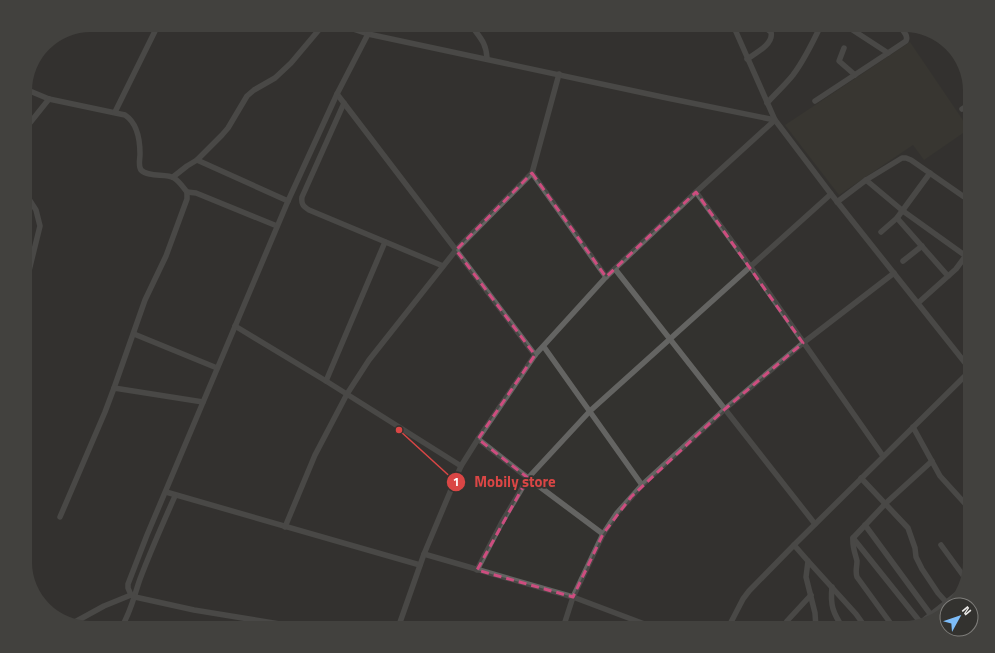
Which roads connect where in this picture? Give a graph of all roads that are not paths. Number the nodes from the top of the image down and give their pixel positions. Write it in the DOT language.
graph roads {
  1 [pos="155,32"];
  2 [pos="317,32"];
  3 [pos="362,32"];
  4 [pos="476,32"];
  5 [pos="736,32"];
  6 [pos="771,32"];
  7 [pos="818,32"];
  8 [pos="855,32"];
  9 [pos="904,32"];
  10 [pos="368,34"];
  11 [pos="844,48"];
  12 [pos="888,54"];
  13 [pos="487,58"];
  14 [pos="747,59"];
  15 [pos="559,74"];
  16 [pos="855,75"];
  17 [pos="32,92"];
  18 [pos="337,94"];
  19 [pos="49,99"];
  20 [pos="767,102"];
  21 [pos="815,102"];
  22 [pos="344,104"];
  23 [pos="115,112"];
  24 [pos="32,120"];
  25 [pos="775,120"];
  26 [pos="196,160"];
  27 [pos="532,173"];
  28 [pos="930,173"];
  29 [pos="173,177"];
  30 [pos="866,180"];
  31 [pos="187,192"];
  32 [pos="696,192"];
  33 [pos="831,194"];
  34 [pos="963,196"];
  35 [pos="288,201"];
  36 [pos="837,202"];
  37 [pos="32,204"];
  38 [pos="903,211"];
  39 [pos="897,218"];
  40 [pos="277,226"];
  41 [pos="881,232"];
  42 [pos="385,242"];
  43 [pos="922,246"];
  44 [pos="456,250"];
  45 [pos="963,254"];
  46 [pos="32,259"];
  47 [pos="903,261"];
  48 [pos="963,262"];
  49 [pos="443,266"];
  50 [pos="750,266"];
  51 [pos="615,269"];
  52 [pos="894,273"];
  53 [pos="948,276"];
  54 [pos="606,277"];
  55 [pos="918,303"];
  56 [pos="235,326"];
  57 [pos="134,334"];
  58 [pos="669,338"];
  59 [pos="803,343"];
  60 [pos="544,347"];
  61 [pos="535,355"];
  62 [pos="963,361"];
  63 [pos="217,368"];
  64 [pos="963,377"];
  65 [pos="326,381"];
  66 [pos="114,388"];
  67 [pos="347,394"];
  68 [pos="203,402"];
  69 [pos="725,409"];
  70 [pos="590,411"];
  71 [pos="913,427"];
  72 [pos="478,439"];
  73 [pos="883,456"];
  74 [pos="932,461"];
  75 [pos="462,466"];
  76 [pos="528,478"];
  77 [pos="861,478"];
  78 [pos="642,485"];
  79 [pos="166,492"];
  80 [pos="175,496"];
  81 [pos="963,501"];
  82 [pos="886,503"];
  83 [pos="60,517"];
  84 [pos="815,524"];
  85 [pos="865,524"];
  86 [pos="285,527"];
  87 [pos="603,534"];
  88 [pos="147,535"];
  89 [pos="853,538"];
  90 [pos="155,539"];
  91 [pos="794,545"];
  92 [pos="941,545"];
  93 [pos="424,554"];
  94 [pos="808,561"];
  95 [pos="420,565"];
  96 [pos="476,570"];
  97 [pos="961,573"];
  98 [pos="832,587"];
  99 [pos="811,595"];
  100 [pos="133,596"];
  101 [pos="573,597"];
  102 [pos="942,597"];
  103 [pos="931,615"];
  104 [pos="78,619"];
  105 [pos="917,619"];
  106 [pos="124,621"];
  107 [pos="261,621"];
  108 [pos="400,621"];
  109 [pos="565,621"];
  110 [pos="636,621"];
  111 [pos="732,621"];
  112 [pos="787,621"];
  113 [pos="815,621"];
  114 [pos="839,621"];
  115 [pos="861,621"];
  116 [pos="889,621"];
  1 -- 23 [label="street"];
  2 -- 26 [label="street"];
  3 -- 10 [label="street"];
  4 -- 13 [label="street"];
  5 -- 14 [label="street"];
  6 -- 14 [label="street"];
  7 -- 20 [label="street"];
  8 -- 12 [label="street"];
  9 -- 12 [label="street"];
  10 -- 13 [label="street"];
  10 -- 18 [label="street"];
  11 -- 16 [label="street"];
  12 -- 16 [label="street"];
  13 -- 15 [label="street"];
  14 -- 20 [label="street"];
  15 -- 25 [label="street"];
  15 -- 27 [label="street"];
  16 -- 21 [label="street"];
  17 -- 19 [label="street"];
  18 -- 22 [label="street"];
  18 -- 35 [label="street"];
  19 -- 23 [label="street"];
  19 -- 24 [label="street"];
  20 -- 25 [label="street"];
  22 -- 42 [label="street"];
  22 -- 44 [label="street"];
  23 -- 29 [label="street"];
  25 -- 32 [label="street"];
  25 -- 33 [label="street"];
  26 -- 29 [label="street"];
  26 -- 35 [label="street"];
  27 -- 44 [label="street"];
  27 -- 54 [label="street"];
  28 -- 30 [label="street"];
  28 -- 34 [label="street"];
  28 -- 38 [label="street"];
  29 -- 31 [label="street"];
  30 -- 36 [label="street"];
  30 -- 38 [label="street"];
  31 -- 40 [label="street"];
  31 -- 57 [label="street"];
  32 -- 50 [label="street"];
  32 -- 51 [label="street"];
  33 -- 36 [label="street"];
  33 -- 50 [label="street"];
  35 -- 40 [label="street"];
  36 -- 52 [label="street"];
  37 -- 46 [label="street"];
  38 -- 39 [label="street"];
  38 -- 45 [label="street"];
  39 -- 41 [label="street"];
  39 -- 43 [label="street"];
  40 -- 56 [label="street"];
  42 -- 49 [label="street"];
  42 -- 65 [label="street"];
  43 -- 47 [label="street"];
  43 -- 53 [label="street"];
  44 -- 49 [label="street"];
  44 -- 61 [label="street"];
  48 -- 53 [label="street"];
  49 -- 67 [label="street"];
  50 -- 58 [label="street"];
  50 -- 59 [label="street"];
  51 -- 54 [label="street"];
  51 -- 58 [label="street"];
  52 -- 55 [label="street"];
  52 -- 59 [label="street"];
  53 -- 55 [label="street"];
  54 -- 60 [label="street"];
  55 -- 62 [label="street"];
  56 -- 63 [label="street"];
  56 -- 65 [label="street"];
  57 -- 63 [label="street"];
  57 -- 66 [label="street"];
  58 -- 69 [label="street"];
  58 -- 70 [label="street"];
  59 -- 69 [label="street"];
  59 -- 73 [label="street"];
  60 -- 61 [label="street"];
  60 -- 70 [label="street"];
  61 -- 72 [label="street"];
  63 -- 68 [label="street"];
  64 -- 71 [label="street"];
  65 -- 67 [label="street"];
  66 -- 68 [label="street"];
  66 -- 83 [label="street"];
  67 -- 75 [label="street"];
  67 -- 86 [label="street"];
  68 -- 79 [label="street"];
  69 -- 78 [label="street"];
  69 -- 84 [label="street"];
  70 -- 76 [label="street"];
  70 -- 78 [label="street"];
  71 -- 73 [label="street"];
  71 -- 74 [label="street"];
  72 -- 75 [label="street"];
  72 -- 76 [label="street"];
  73 -- 77 [label="street"];
  74 -- 81 [label="street"];
  74 -- 82 [label="street"];
  75 -- 93 [label="street"];
  76 -- 87 [label="street"];
  76 -- 96 [label="street"];
  77 -- 82 [label="street"];
  77 -- 84 [label="street"];
  78 -- 87 [label="street"];
  79 -- 80 [label="street"];
  79 -- 88 [label="street"];
  80 -- 86 [label="street"];
  80 -- 90 [label="street"];
  82 -- 85 [label="street"];
  82 -- 102 [label="street"];
  84 -- 91 [label="street"];
  85 -- 89 [label="street"];
  85 -- 103 [label="street"];
  86 -- 95 [label="street"];
  87 -- 101 [label="street"];
  88 -- 90 [label="street"];
  88 -- 100 [label="street"];
  89 -- 105 [label="street"];
  89 -- 116 [label="street"];
  90 -- 100 [label="street"];
  91 -- 94 [label="street"];
  91 -- 111 [label="street"];
  92 -- 97 [label="street"];
  93 -- 95 [label="street"];
  93 -- 96 [label="street"];
  94 -- 98 [label="street"];
  94 -- 99 [label="street"];
  95 -- 108 [label="street"];
  96 -- 101 [label="street"];
  98 -- 114 [label="street"];
  98 -- 115 [label="street"];
  99 -- 112 [label="street"];
  99 -- 113 [label="street"];
  100 -- 104 [label="street"];
  100 -- 106 [label="street"];
  100 -- 107 [label="street"];
  101 -- 109 [label="street"];
  101 -- 110 [label="street"];
}
